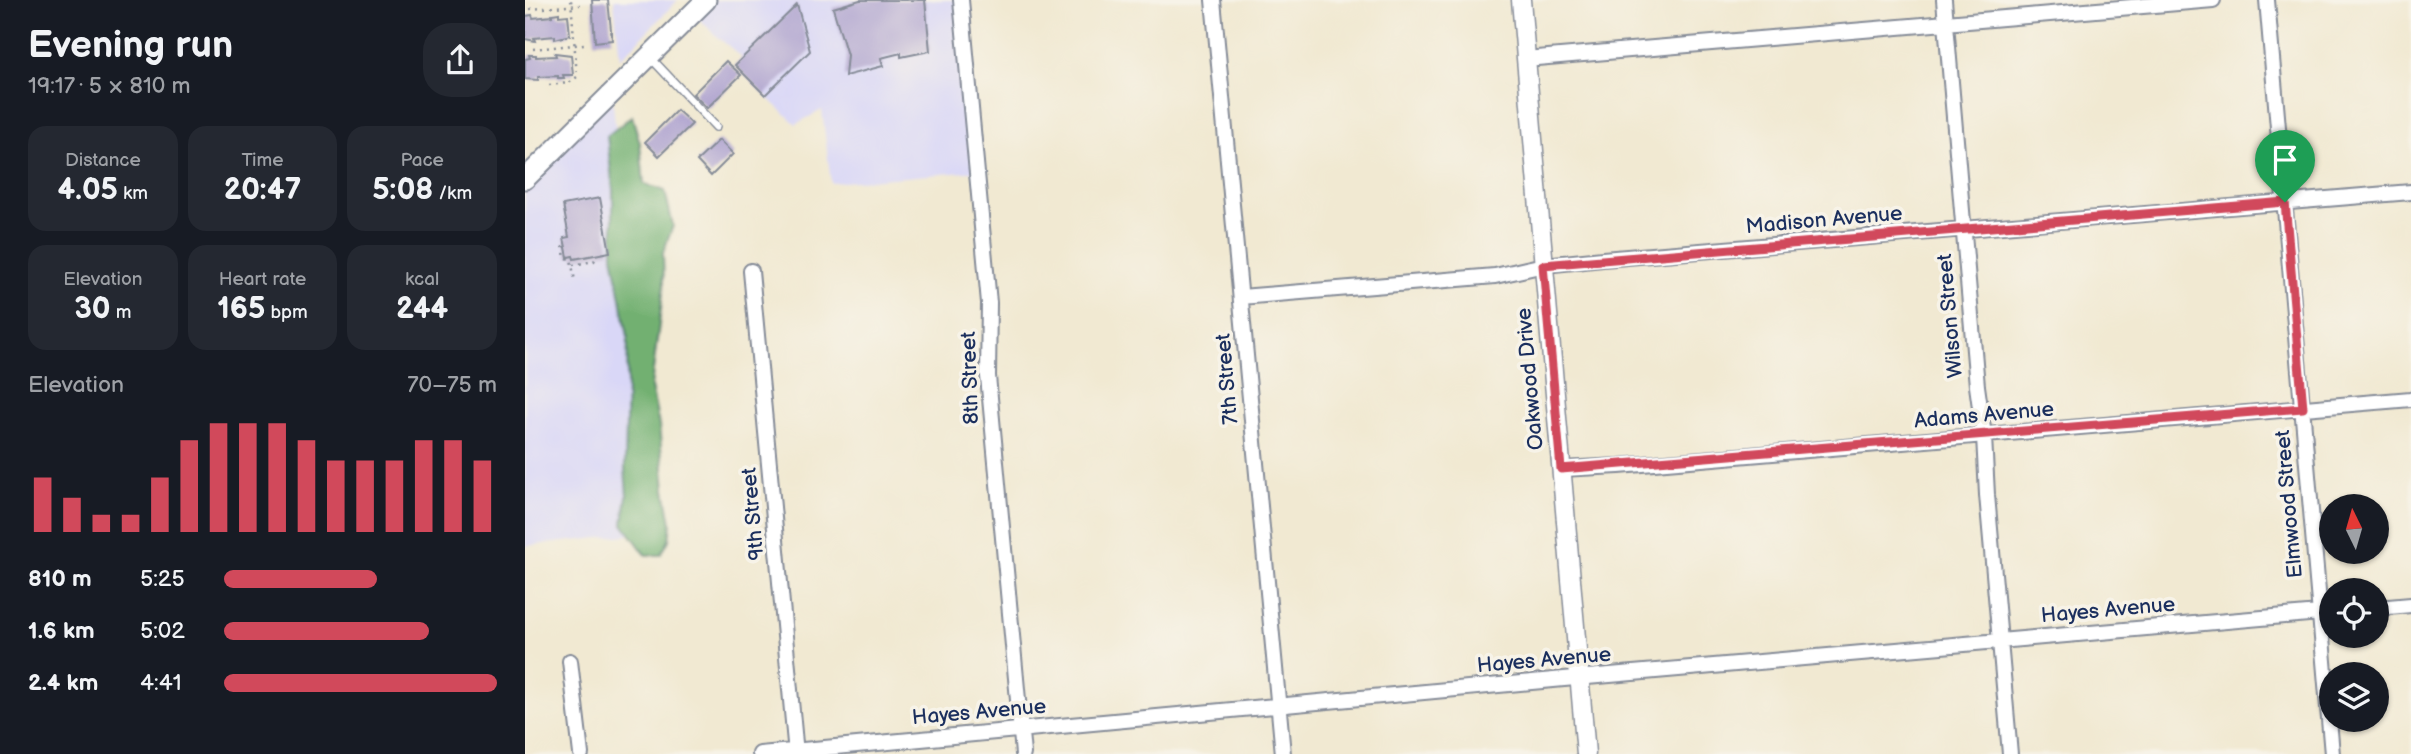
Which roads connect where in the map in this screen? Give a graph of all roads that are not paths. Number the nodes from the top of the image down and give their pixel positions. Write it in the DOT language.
graph roads {
  1 [pos="706,0"];
  2 [pos="961,0"];
  3 [pos="1213,0"];
  4 [pos="1521,0"];
  5 [pos="1944,0"];
  6 [pos="2213,0"];
  7 [pos="2267,0"];
  8 [pos="1947,22"];
  9 [pos="649,57"];
  10 [pos="1525,59"];
  11 [pos="716,127"];
  12 [pos="525,179"];
  13 [pos="2411,192"];
  14 [pos="2285,202"];
  15 [pos="1964,229"];
  16 [pos="1543,265"];
  17 [pos="751,271"];
  18 [pos="1241,297"];
  19 [pos="2411,399"];
  20 [pos="2303,408"];
  21 [pos="1984,436"];
  22 [pos="1561,469"];
  23 [pos="2321,578"];
  24 [pos="2411,605"];
  25 [pos="2389,607"];
  26 [pos="2319,613"];
  27 [pos="2000,640"];
  28 [pos="2327,648"];
  29 [pos="570,661"];
  30 [pos="1580,677"];
  31 [pos="1279,705"];
  32 [pos="1021,730"];
  33 [pos="796,752"];
  34 [pos="581,754"];
  35 [pos="760,754"];
  36 [pos="1023,754"];
  37 [pos="1283,754"];
  38 [pos="1586,754"];
  39 [pos="2010,754"];
  40 [pos="2332,754"];
  1 -- 9 [label="main road"];
  2 -- 32 [label="street, 8th Street"];
  3 -- 18 [label="street, 7th Street"];
  4 -- 10 [label="street, Oakwood Drive"];
  5 -- 8 [label="street, Wilson Street"];
  6 -- 8 [label="street"];
  7 -- 14 [label="street, Elmwood Street"];
  8 -- 10 [label="street"];
  8 -- 15 [label="street, Wilson Street"];
  9 -- 11 [label="lane"];
  9 -- 12 [label="main road"];
  10 -- 16 [label="street, Oakwood Drive"];
  13 -- 14 [label="street, Madison Avenue"];
  14 -- 15 [label="street, Madison Avenue"];
  14 -- 20 [label="street, Elmwood Street"];
  15 -- 16 [label="street, Madison Avenue"];
  15 -- 21 [label="street, Wilson Street"];
  16 -- 18 [label="street, Madison Avenue"];
  16 -- 22 [label="street, Oakwood Drive"];
  17 -- 33 [label="street, 9th Street"];
  18 -- 31 [label="street, 7th Street"];
  19 -- 20 [label="street, Adams Avenue"];
  20 -- 21 [label="street, Adams Avenue"];
  20 -- 23 [label="street, Elmwood Street"];
  21 -- 22 [label="street, Adams Avenue"];
  21 -- 27 [label="street, Wilson Street"];
  22 -- 30 [label="street, Oakwood Drive"];
  24 -- 25 [label="street"];
  26 -- 27 [label="street, Hayes Avenue"];
  27 -- 30 [label="street, Hayes Avenue"];
  27 -- 39 [label="street, Wilson Street"];
  28 -- 40 [label="street, Elmwood Street"];
  29 -- 34 [label="street"];
  30 -- 31 [label="street, Hayes Avenue"];
  30 -- 38 [label="street, Oakwood Drive"];
  31 -- 32 [label="street, Hayes Avenue"];
  31 -- 37 [label="street, 7th Street"];
  32 -- 33 [label="street, Hayes Avenue"];
  32 -- 36 [label="street, 8th Street"];
  33 -- 35 [label="street, Hayes Avenue"];
}
